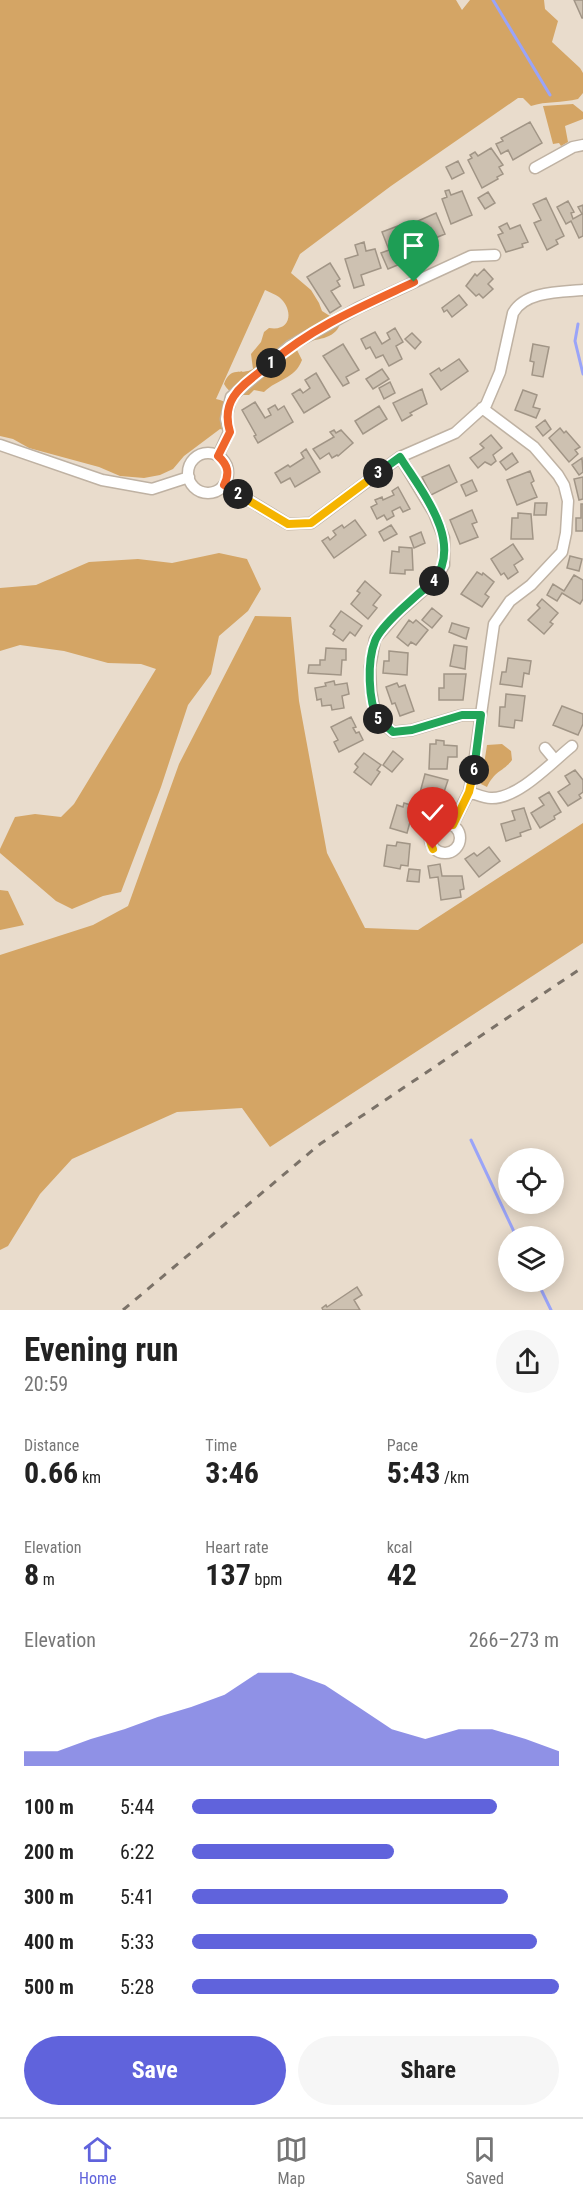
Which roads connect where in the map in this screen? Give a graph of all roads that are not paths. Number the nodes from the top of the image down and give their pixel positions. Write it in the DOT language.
graph roads {
  1 [pos="583,145"];
  2 [pos="535,168"];
  3 [pos="495,255"];
  4 [pos="583,290"];
  5 [pos="482,408"];
  6 [pos="0,445"];
  7 [pos="218,456"];
  8 [pos="400,457"];
  9 [pos="189,477"];
  10 [pos="224,485"];
  11 [pos="481,715"];
  12 [pos="573,746"];
  13 [pos="545,748"];
  14 [pos="555,760"];
  15 [pos="469,792"];
  16 [pos="453,825"];
  1 -- 2 [label="street"];
  3 -- 7 [label="street"];
  4 -- 5 [label="street"];
  5 -- 8 [label="street"];
  5 -- 11 [label="street"];
  6 -- 9 [label="street"];
  7 -- 9 [label="street"];
  7 -- 10 [label="street"];
  8 -- 10 [label="street"];
  8 -- 11 [label="street"];
  9 -- 10 [label="street"];
  11 -- 15 [label="street"];
  12 -- 14 [label="street"];
  13 -- 14 [label="street"];
  14 -- 15 [label="street"];
  15 -- 16 [label="street"];
}
